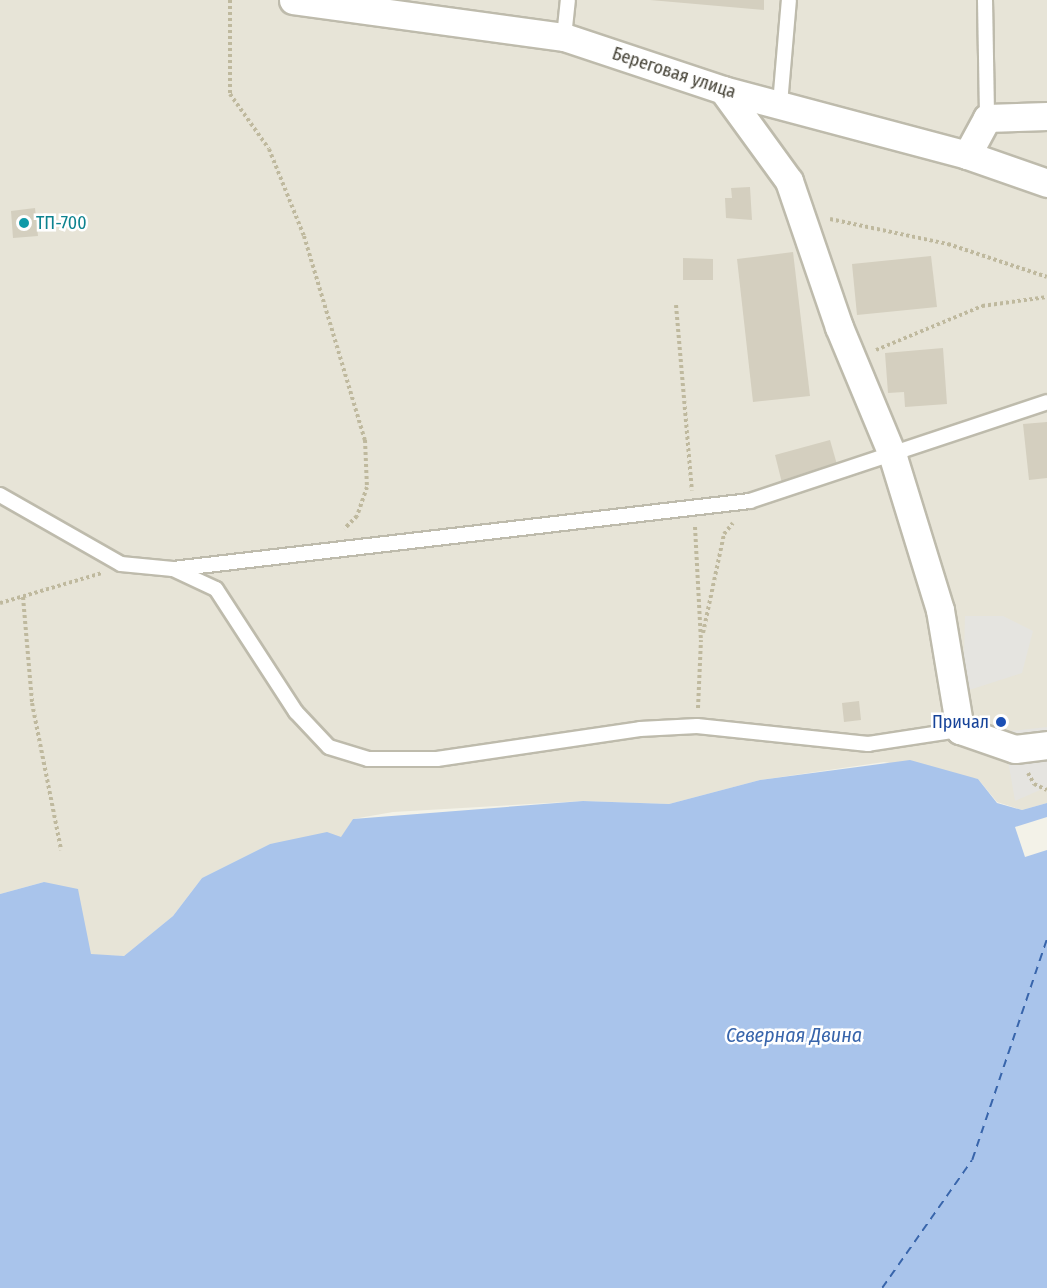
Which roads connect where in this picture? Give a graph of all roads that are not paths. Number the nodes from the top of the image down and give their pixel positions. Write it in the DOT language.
graph roads {
  1 [pos="293,0"];
  2 [pos="568,0"];
  3 [pos="789,0"];
  4 [pos="985,0"];
  5 [pos="564,37"];
  6 [pos="723,90"];
  7 [pos="780,104"];
  8 [pos="1047,116"];
  9 [pos="987,118"];
  10 [pos="967,155"];
  11 [pos="1047,183"];
  12 [pos="1047,402"];
  13 [pos="893,457"];
  14 [pos="0,495"];
  15 [pos="173,569"];
  16 [pos="960,730"];
  17 [pos="1047,745"];
  1 -- 5 [label="street, Береговая улица"];
  2 -- 5 [label="lane"];
  3 -- 7 [label="lane"];
  4 -- 9 [label="lane"];
  5 -- 6 [label="street, Береговая улица"];
  6 -- 7 [label="street, Береговая улица"];
  6 -- 13 [label="street"];
  7 -- 10 [label="street, Береговая улица"];
  8 -- 9 [label="street"];
  9 -- 10 [label="street"];
  10 -- 11 [label="street, Береговая улица"];
  12 -- 13 [label="lane"];
  13 -- 15 [label="lane"];
  13 -- 16 [label="street"];
  14 -- 15 [label="lane"];
  15 -- 16 [label="lane"];
  16 -- 17 [label="street"];
}
